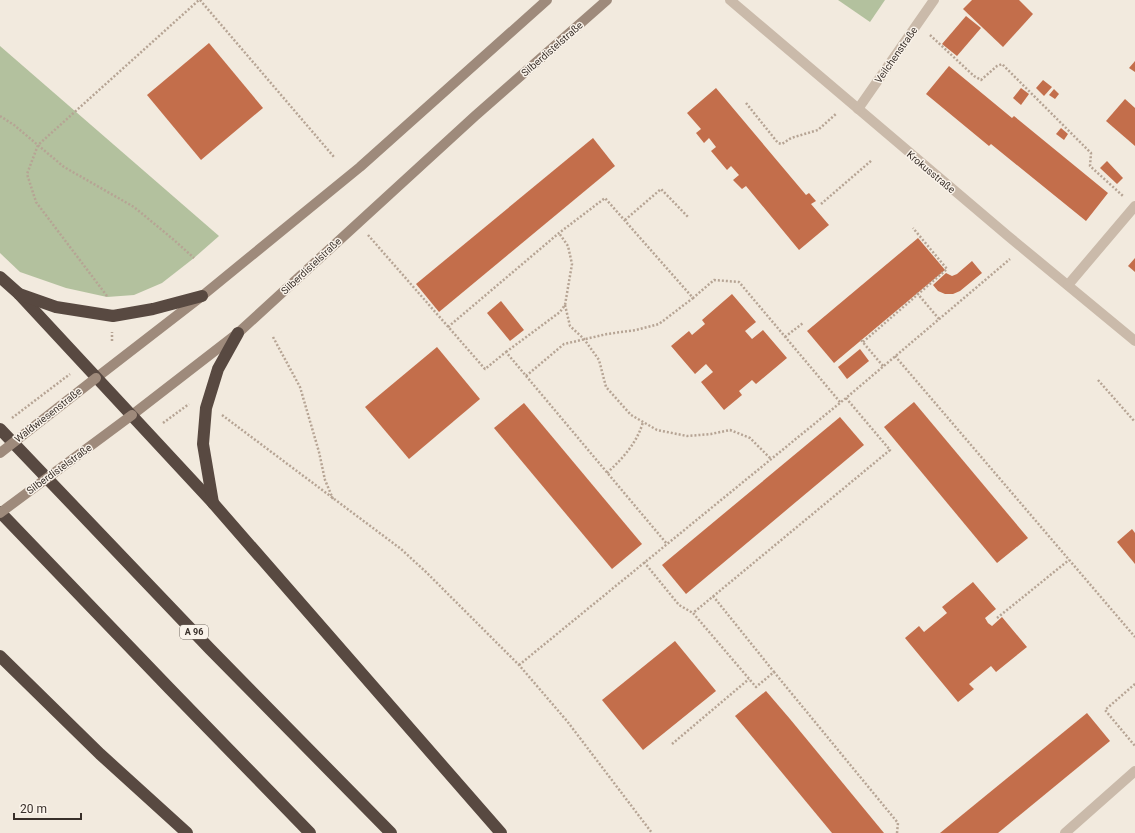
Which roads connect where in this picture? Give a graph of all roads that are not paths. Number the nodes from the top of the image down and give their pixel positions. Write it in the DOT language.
graph roads {
  1 [pos="547,0"];
  2 [pos="607,0"];
  3 [pos="730,0"];
  4 [pos="934,0"];
  5 [pos="858,109"];
  6 [pos="1135,206"];
  7 [pos="0,277"];
  8 [pos="1068,285"];
  9 [pos="18,293"];
  10 [pos="202,296"];
  11 [pos="238,333"];
  12 [pos="1135,340"];
  13 [pos="96,378"];
  14 [pos="132,415"];
  15 [pos="3,426"];
  16 [pos="0,453"];
  17 [pos="213,502"];
  18 [pos="0,513"];
  19 [pos="0,656"];
  20 [pos="6,666"];
  21 [pos="1135,770"];
  22 [pos="187,833"];
  23 [pos="310,833"];
  24 [pos="391,833"];
  25 [pos="501,833"];
  26 [pos="1065,833"];
  1 -- 10 [label="street"];
  2 -- 11 [label="street, Silberdistelstraße"];
  3 -- 5 [label="street, Krokusstraße"];
  4 -- 5 [label="street, Veilchenstraße"];
  5 -- 8 [label="street, Krokusstraße"];
  6 -- 8 [label="street"];
  7 -- 9 [label="highway"];
  8 -- 12 [label="street, Krokusstraße"];
  9 -- 10 [label="highway"];
  9 -- 13 [label="highway"];
  10 -- 13 [label="street"];
  11 -- 14 [label="street, Silberdistelstraße"];
  11 -- 17 [label="highway"];
  13 -- 14 [label="highway"];
  13 -- 16 [label="street, Waldwiesenstraße, bridge"];
  14 -- 17 [label="highway"];
  14 -- 18 [label="street, Silberdistelstraße, bridge"];
  15 -- 24 [label="highway, A 96"];
  17 -- 25 [label="highway"];
  18 -- 23 [label="highway"];
  19 -- 20 [label="highway"];
  20 -- 22 [label="highway"];
  21 -- 26 [label="street"];
}
